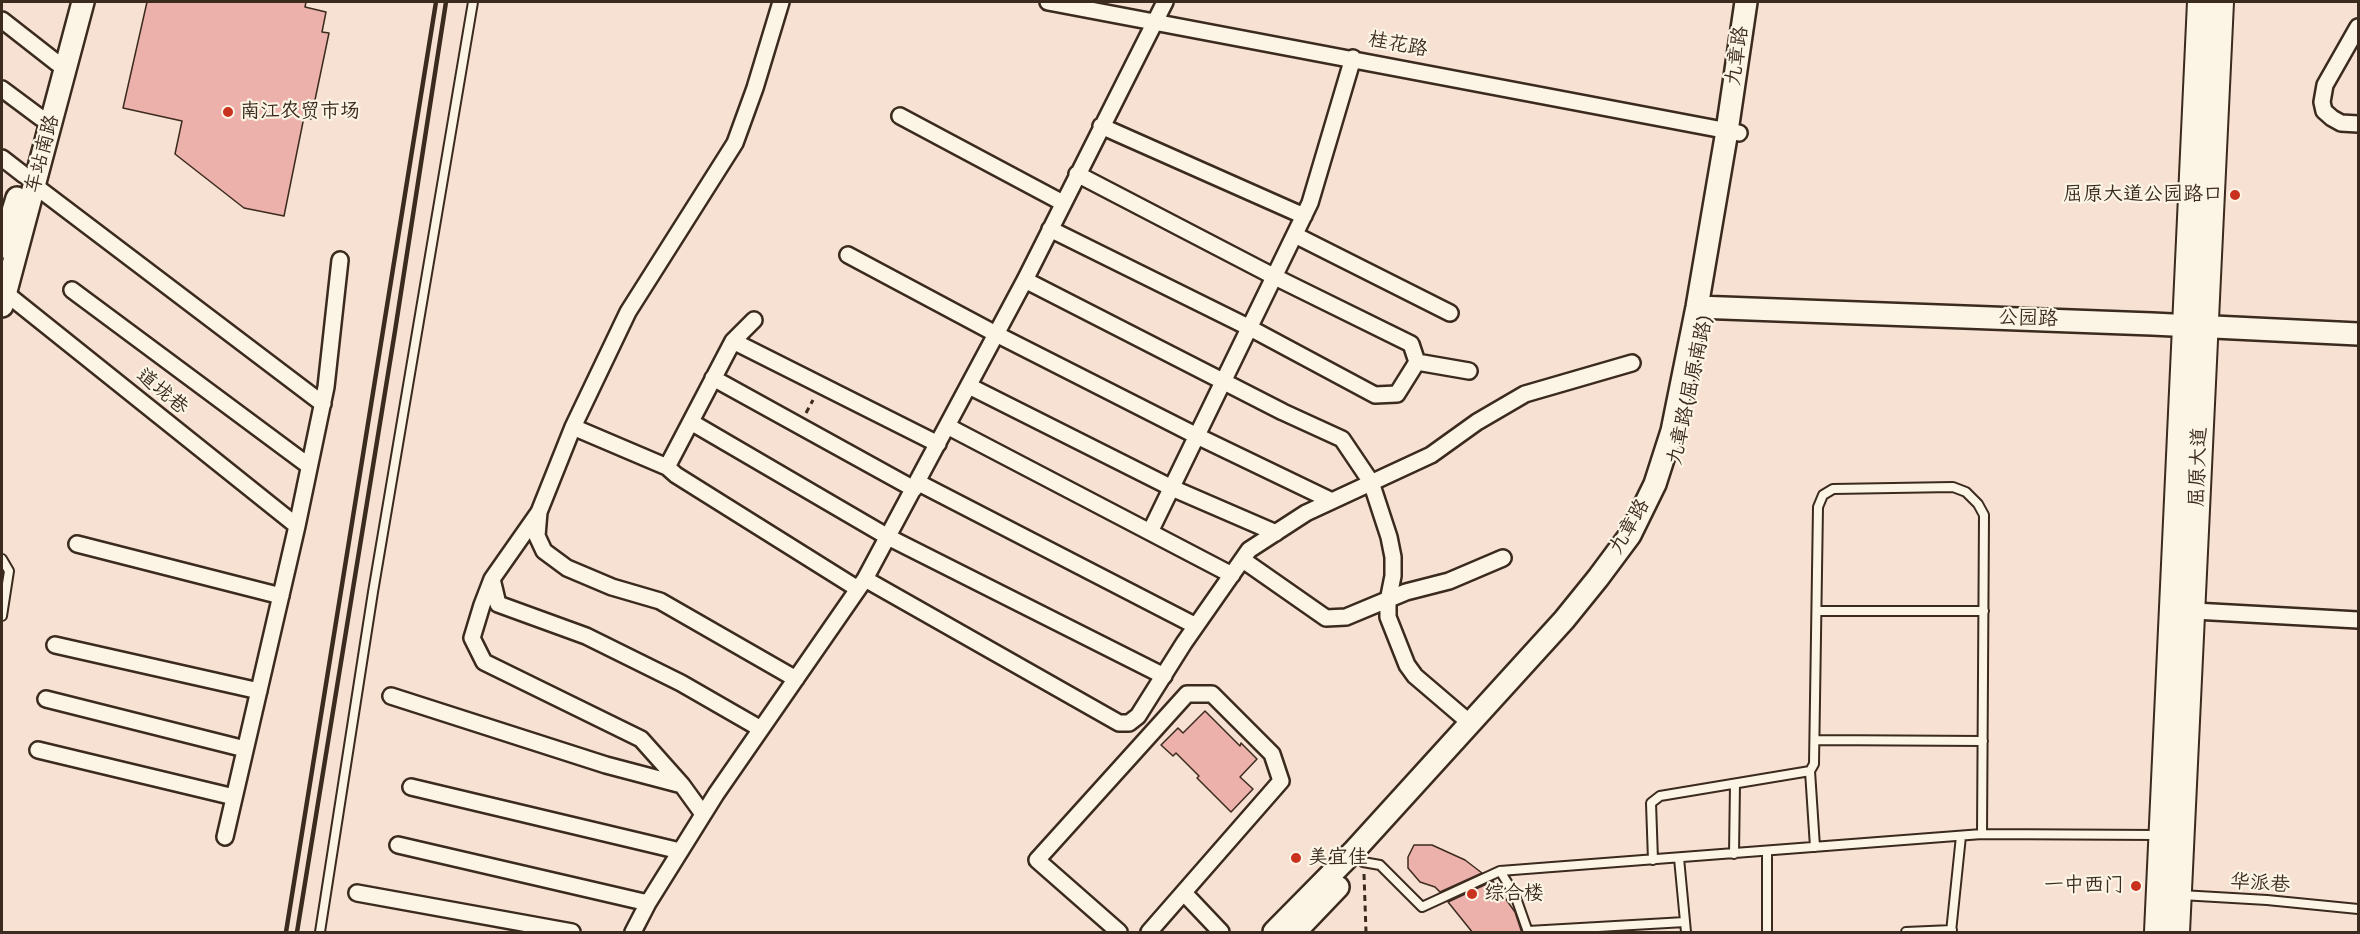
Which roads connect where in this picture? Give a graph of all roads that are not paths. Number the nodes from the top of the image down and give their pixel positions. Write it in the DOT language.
graph roads {
  1 [pos="75,2"];
  2 [pos="472,2"];
  3 [pos="781,2"];
  4 [pos="1048,2"];
  5 [pos="1164,2"];
  6 [pos="1746,2"];
  7 [pos="1760,2"];
  8 [pos="2200,2"];
  9 [pos="2221,2"];
  10 [pos="2,20"];
  11 [pos="1155,21"];
  12 [pos="2358,27"];
  13 [pos="1353,58"];
  14 [pos="57,63"];
  15 [pos="2,89"];
  16 [pos="900,116"];
  17 [pos="41,118"];
  18 [pos="2358,124"];
  19 [pos="1101,126"];
  20 [pos="1733,132"];
  21 [pos="2,158"];
  22 [pos="1077,174"];
  23 [pos="29,180"];
  24 [pos="1063,203"];
  25 [pos="1304,216"];
  26 [pos="1050,229"];
  27 [pos="1295,235"];
  28 [pos="3,236"];
  29 [pos="848,255"];
  30 [pos="340,260"];
  31 [pos="1275,277"];
  32 [pos="1025,280"];
  33 [pos="72,290"];
  34 [pos="3,297"];
  35 [pos="1703,308"];
  36 [pos="1450,313"];
  37 [pos="754,320"];
  38 [pos="2194,326"];
  39 [pos="1250,328"];
  40 [pos="996,334"];
  41 [pos="2358,334"];
  42 [pos="733,341"];
  43 [pos="1417,362"];
  44 [pos="1632,363"];
  45 [pos="1469,371"];
  46 [pos="713,378"];
  47 [pos="1224,382"];
  48 [pos="969,386"];
  49 [pos="322,404"];
  50 [pos="691,422"];
  51 [pos="947,426"];
  52 [pos="573,427"];
  53 [pos="1197,436"];
  54 [pos="938,444"];
  55 [pos="309,466"];
  56 [pos="667,467"];
  57 [pos="1371,482"];
  58 [pos="916,486"];
  59 [pos="1172,488"];
  60 [pos="1332,501"];
  61 [pos="539,512"];
  62 [pos="297,526"];
  63 [pos="1150,532"];
  64 [pos="1276,533"];
  65 [pos="888,537"];
  66 [pos="78,544"];
  67 [pos="1503,558"];
  68 [pos="2,559"];
  69 [pos="1243,560"];
  70 [pos="1232,575"];
  71 [pos="492,579"];
  72 [pos="861,584"];
  73 [pos="281,596"];
  74 [pos="1388,601"];
  75 [pos="1817,611"];
  76 [pos="1984,611"];
  77 [pos="2194,611"];
  78 [pos="2,616"];
  79 [pos="2358,620"];
  80 [pos="1196,626"];
  81 [pos="55,645"];
  82 [pos="1164,676"];
  83 [pos="796,679"];
  84 [pos="259,691"];
  85 [pos="391,696"];
  86 [pos="45,699"];
  87 [pos="1470,723"];
  88 [pos="761,729"];
  89 [pos="1816,740"];
  90 [pos="1983,741"];
  91 [pos="245,749"];
  92 [pos="38,750"];
  93 [pos="1810,771"];
  94 [pos="1734,784"];
  95 [pos="682,785"];
  96 [pos="411,787"];
  97 [pos="234,797"];
  98 [pos="703,814"];
  99 [pos="1982,834"];
  100 [pos="2162,835"];
  101 [pos="1961,836"];
  102 [pos="225,837"];
  103 [pos="398,844"];
  104 [pos="1815,847"];
  105 [pos="680,851"];
  106 [pos="1767,851"];
  107 [pos="1734,854"];
  108 [pos="1679,858"];
  109 [pos="1653,860"];
  110 [pos="1363,862"];
  111 [pos="1500,871"];
  112 [pos="357,893"];
  113 [pos="1185,894"];
  114 [pos="2169,894"];
  115 [pos="648,903"];
  116 [pos="2358,909"];
  117 [pos="1685,922"];
  118 [pos="1952,931"];
  119 [pos="1528,932"];
  120 [pos="320,933"];
  121 [pos="572,933"];
  122 [pos="633,933"];
  123 [pos="1119,933"];
  124 [pos="1149,933"];
  125 [pos="1221,933"];
  126 [pos="1274,933"];
  127 [pos="1295,933"];
  128 [pos="1686,933"];
  129 [pos="1767,933"];
  130 [pos="1906,933"];
  131 [pos="2157,933"];
  132 [pos="2177,933"];
  1 -- 14 [label="street, 车站南路"];
  1 -- 23 [label="street, 车站南路"];
  2 -- 120 [label="lane"];
  3 -- 52 [label="street"];
  4 -- 11 [label="street, 桂花路"];
  5 -- 11 [label="street"];
  6 -- 20 [label="street, 九章路"];
  7 -- 20 [label="street"];
  8 -- 38 [label="main road, 屈原大道"];
  9 -- 38 [label="main road, 屈原大道"];
  10 -- 14 [label="street"];
  11 -- 13 [label="street, 桂花路"];
  11 -- 19 [label="street"];
  12 -- 18 [label="street"];
  13 -- 20 [label="street, 桂花路"];
  13 -- 25 [label="street"];
  14 -- 17 [label="street, 车站南路"];
  15 -- 17 [label="street"];
  16 -- 24 [label="street"];
  17 -- 23 [label="street, 车站南路"];
  19 -- 22 [label="street"];
  19 -- 25 [label="street"];
  20 -- 35 [label="street, 九章路"];
  21 -- 23 [label="street"];
  22 -- 24 [label="street"];
  22 -- 31 [label="street"];
  23 -- 28 [label="street, 车站南路"];
  23 -- 34 [label="street, 车站南路"];
  23 -- 49 [label="street"];
  24 -- 26 [label="street"];
  25 -- 27 [label="street"];
  26 -- 32 [label="street"];
  26 -- 39 [label="street"];
  27 -- 31 [label="street"];
  27 -- 36 [label="street"];
  29 -- 40 [label="street"];
  30 -- 49 [label="street"];
  31 -- 39 [label="street"];
  31 -- 43 [label="street"];
  32 -- 40 [label="street"];
  32 -- 47 [label="street"];
  33 -- 55 [label="street"];
  34 -- 62 [label="street, 道垅巷"];
  35 -- 38 [label="street, 公园路"];
  35 -- 87 [label="street, 九章路"];
  35 -- 110 [label="street, 九章路(屈原南路)"];
  37 -- 42 [label="street"];
  38 -- 41 [label="street, 公园路"];
  38 -- 77 [label="main road, 屈原大道"];
  38 -- 100 [label="main road, 屈原大道"];
  39 -- 43 [label="street"];
  39 -- 47 [label="street"];
  40 -- 48 [label="street"];
  40 -- 53 [label="street"];
  42 -- 46 [label="street"];
  42 -- 54 [label="street"];
  43 -- 45 [label="street"];
  44 -- 57 [label="street"];
  46 -- 50 [label="street"];
  46 -- 58 [label="street"];
  47 -- 53 [label="street"];
  47 -- 57 [label="street"];
  48 -- 51 [label="street"];
  48 -- 59 [label="street"];
  49 -- 55 [label="street"];
  50 -- 56 [label="street"];
  50 -- 65 [label="street"];
  51 -- 54 [label="street"];
  51 -- 63 [label="street"];
  52 -- 56 [label="street"];
  52 -- 61 [label="street"];
  53 -- 59 [label="street"];
  53 -- 60 [label="street"];
  54 -- 58 [label="street"];
  55 -- 62 [label="street"];
  56 -- 72 [label="street"];
  57 -- 60 [label="street"];
  57 -- 74 [label="street"];
  58 -- 65 [label="street"];
  58 -- 80 [label="street"];
  59 -- 63 [label="street"];
  59 -- 64 [label="street"];
  60 -- 64 [label="street"];
  61 -- 71 [label="street"];
  61 -- 83 [label="street"];
  62 -- 73 [label="street"];
  63 -- 70 [label="street"];
  64 -- 69 [label="street"];
  65 -- 72 [label="street"];
  65 -- 82 [label="street"];
  66 -- 73 [label="street"];
  67 -- 74 [label="street"];
  68 -- 78 [label="lane"];
  69 -- 70 [label="street"];
  69 -- 74 [label="street"];
  70 -- 80 [label="street"];
  71 -- 88 [label="street"];
  71 -- 95 [label="street"];
  72 -- 82 [label="street"];
  72 -- 83 [label="street"];
  73 -- 84 [label="street"];
  74 -- 87 [label="street"];
  75 -- 76 [label="lane"];
  75 -- 76 [label="lane"];
  75 -- 89 [label="lane"];
  76 -- 90 [label="lane"];
  77 -- 79 [label="street"];
  77 -- 114 [label="main road, 屈原大道"];
  80 -- 82 [label="street"];
  81 -- 84 [label="street"];
  83 -- 88 [label="street"];
  84 -- 91 [label="street"];
  85 -- 95 [label="street"];
  86 -- 91 [label="street"];
  87 -- 126 [label="street, 九章路"];
  88 -- 98 [label="street"];
  89 -- 90 [label="lane"];
  89 -- 93 [label="lane"];
  90 -- 99 [label="lane"];
  91 -- 97 [label="street"];
  92 -- 97 [label="street"];
  93 -- 94 [label="lane"];
  93 -- 104 [label="lane"];
  94 -- 107 [label="lane"];
  94 -- 109 [label="lane"];
  95 -- 98 [label="street"];
  96 -- 105 [label="street"];
  97 -- 102 [label="street"];
  98 -- 105 [label="street"];
  99 -- 100 [label="lane"];
  99 -- 101 [label="lane"];
  100 -- 114 [label="main road, 屈原大道"];
  101 -- 104 [label="lane"];
  101 -- 118 [label="lane"];
  103 -- 115 [label="street"];
  104 -- 106 [label="lane"];
  105 -- 115 [label="street"];
  106 -- 107 [label="lane"];
  106 -- 129 [label="lane"];
  107 -- 108 [label="lane"];
  108 -- 109 [label="lane"];
  108 -- 117 [label="lane"];
  109 -- 111 [label="lane"];
  110 -- 111 [label="lane"];
  110 -- 127 [label="street, 九章路(屈原南路)"];
  111 -- 119 [label="lane"];
  112 -- 121 [label="street"];
  113 -- 123 [label="street"];
  113 -- 124 [label="street"];
  113 -- 125 [label="street"];
  114 -- 116 [label="lane, 华派巷"];
  114 -- 131 [label="main road, 屈原大道"];
  114 -- 132 [label="main road, 屈原大道"];
  115 -- 122 [label="street"];
  117 -- 119 [label="lane"];
  117 -- 128 [label="lane"];
  118 -- 130 [label="lane"];
}
